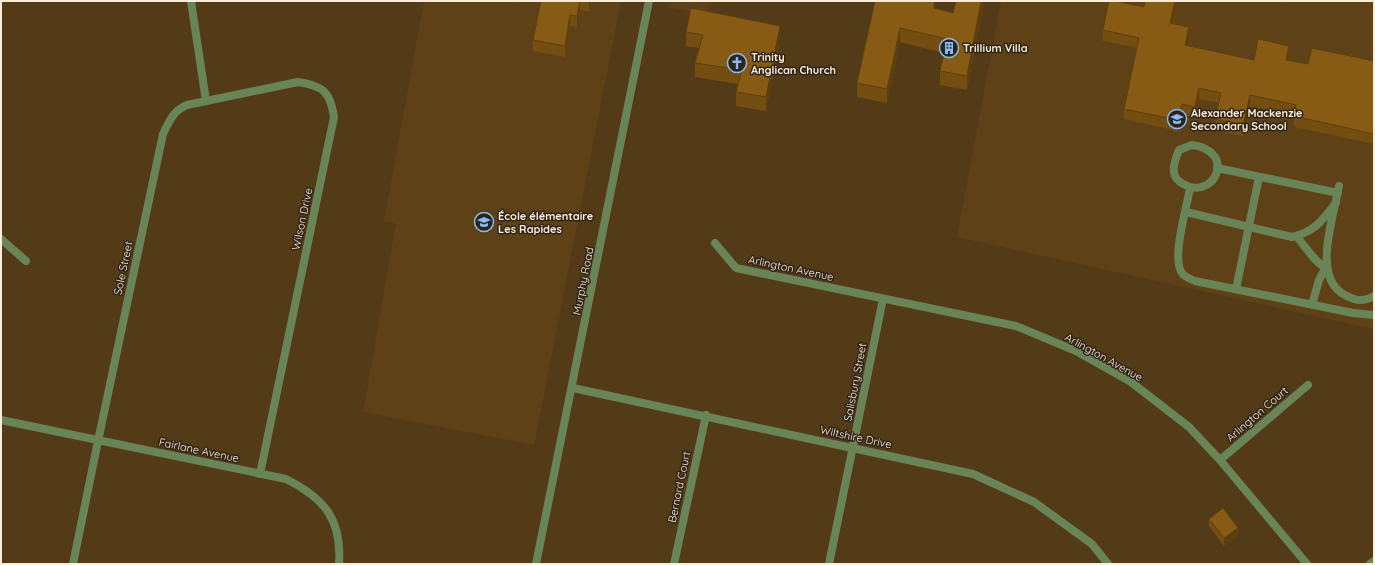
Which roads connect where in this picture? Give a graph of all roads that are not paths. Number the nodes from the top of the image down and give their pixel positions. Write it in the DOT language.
graph roads {
  1 [pos="191,1"];
  2 [pos="649,1"];
  3 [pos="206,101"];
  4 [pos="1217,168"];
  5 [pos="1259,177"];
  6 [pos="1190,188"];
  7 [pos="1336,203"];
  8 [pos="1186,212"];
  9 [pos="1249,227"];
  10 [pos="1296,236"];
  11 [pos="1,239"];
  12 [pos="715,243"];
  13 [pos="26,261"];
  14 [pos="1326,267"];
  15 [pos="1236,289"];
  16 [pos="1374,296"];
  17 [pos="883,299"];
  18 [pos="1312,304"];
  19 [pos="1374,315"];
  20 [pos="1308,385"];
  21 [pos="573,388"];
  22 [pos="706,415"];
  23 [pos="1,420"];
  24 [pos="98,441"];
  25 [pos="853,447"];
  26 [pos="1220,460"];
  27 [pos="260,474"];
  28 [pos="1374,561"];
  29 [pos="73,564"];
  30 [pos="339,564"];
  31 [pos="536,564"];
  32 [pos="674,564"];
  33 [pos="829,564"];
  34 [pos="1108,564"];
  35 [pos="1307,564"];
  36 [pos="1370,564"];
  1 -- 3 [label="street"];
  2 -- 21 [label="street, Murphy Road"];
  3 -- 24 [label="street, Sole Street"];
  3 -- 27 [label="street, Wilson Drive"];
  4 -- 5 [label="street"];
  4 -- 6 [label="street"];
  4 -- 6 [label="street"];
  5 -- 7 [label="street"];
  5 -- 9 [label="street"];
  6 -- 8 [label="street"];
  7 -- 10 [label="street"];
  7 -- 14 [label="street"];
  8 -- 9 [label="street"];
  8 -- 15 [label="street"];
  9 -- 10 [label="street"];
  9 -- 15 [label="street"];
  10 -- 14 [label="street"];
  11 -- 13 [label="street"];
  12 -- 17 [label="street, Arlington Avenue"];
  14 -- 16 [label="street"];
  14 -- 18 [label="street"];
  15 -- 18 [label="street"];
  17 -- 25 [label="street, Salisbury Street"];
  17 -- 26 [label="street, Arlington Avenue"];
  18 -- 19 [label="street"];
  20 -- 26 [label="street, Arlington Court"];
  21 -- 22 [label="street, Wiltshire Drive"];
  21 -- 31 [label="street, Murphy Road"];
  22 -- 25 [label="street, Wiltshire Drive"];
  22 -- 32 [label="street, Bernard Court"];
  23 -- 24 [label="street, Fairlane Avenue"];
  24 -- 27 [label="street, Fairlane Avenue"];
  24 -- 29 [label="street, Sole Street"];
  25 -- 33 [label="street, Salisbury Street"];
  25 -- 34 [label="street, Wiltshire Drive"];
  26 -- 35 [label="street, Arlington Avenue"];
  27 -- 30 [label="street, Fairlane Avenue"];
  28 -- 36 [label="street"];
}
